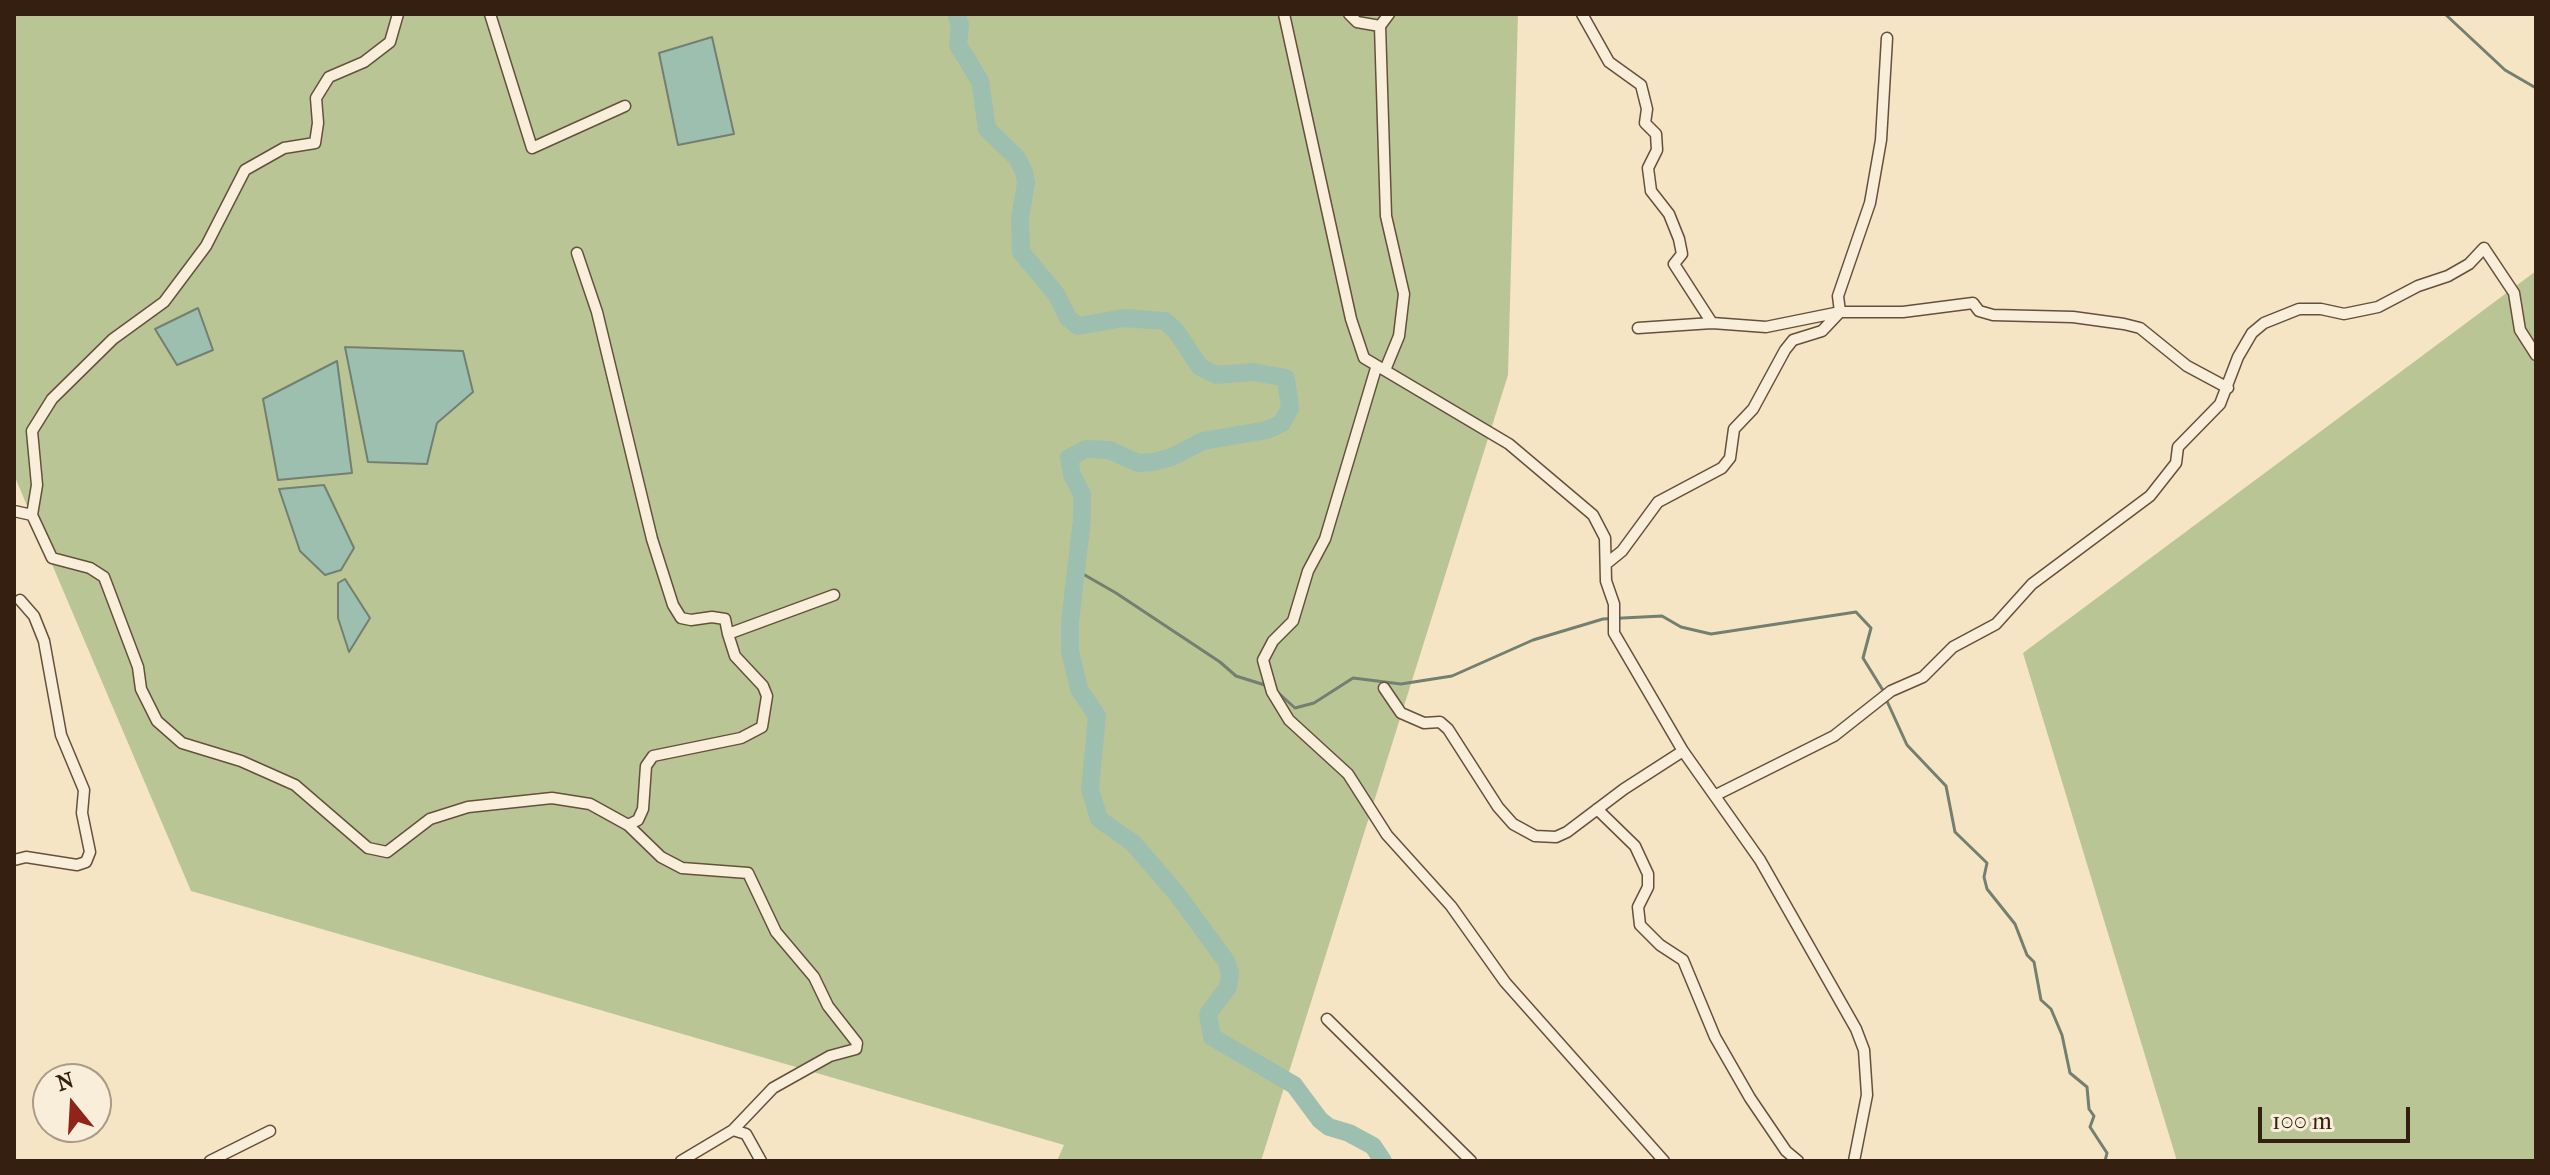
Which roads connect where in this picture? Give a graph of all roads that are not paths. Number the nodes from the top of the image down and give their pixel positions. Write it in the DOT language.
graph roads {
  1 [pos="398,14"];
  2 [pos="490,14"];
  3 [pos="1284,14"];
  4 [pos="1349,14"];
  5 [pos="1389,14"];
  6 [pos="1582,14"];
  7 [pos="1380,26"];
  8 [pos="1887,38"];
  9 [pos="625,106"];
  10 [pos="577,253"];
  11 [pos="1840,312"];
  12 [pos="1712,323"];
  13 [pos="1638,328"];
  14 [pos="2536,355"];
  15 [pos="1381,369"];
  16 [pos="2228,388"];
  17 [pos="14,511"];
  18 [pos="32,515"];
  19 [pos="1606,564"];
  20 [pos="834,595"];
  21 [pos="20,600"];
  22 [pos="728,634"];
  23 [pos="1384,688"];
  24 [pos="1683,751"];
  25 [pos="1716,795"];
  26 [pos="1597,809"];
  27 [pos="628,825"];
  28 [pos="14,860"];
  29 [pos="1327,1019"];
  30 [pos="733,1130"];
  31 [pos="270,1131"];
  32 [pos="210,1161"];
  33 [pos="681,1161"];
  34 [pos="761,1161"];
  35 [pos="1471,1161"];
  36 [pos="1664,1161"];
  37 [pos="1798,1161"];
  38 [pos="1854,1161"];
  1 -- 18 [label="street"];
  2 -- 9 [label="street"];
  3 -- 15 [label="street"];
  4 -- 7 [label="street"];
  5 -- 7 [label="street"];
  6 -- 12 [label="street"];
  7 -- 15 [label="street"];
  8 -- 11 [label="street"];
  10 -- 22 [label="street"];
  11 -- 12 [label="street"];
  11 -- 16 [label="street"];
  11 -- 19 [label="street"];
  12 -- 13 [label="street"];
  14 -- 16 [label="street"];
  15 -- 19 [label="street"];
  15 -- 36 [label="street"];
  16 -- 25 [label="street"];
  17 -- 18 [label="street"];
  18 -- 27 [label="street"];
  19 -- 24 [label="street"];
  20 -- 22 [label="street"];
  21 -- 28 [label="street"];
  22 -- 27 [label="street"];
  23 -- 26 [label="street"];
  24 -- 25 [label="street"];
  24 -- 26 [label="street"];
  25 -- 38 [label="street"];
  26 -- 37 [label="street"];
  27 -- 30 [label="street"];
  29 -- 35 [label="street"];
  30 -- 33 [label="street"];
  30 -- 34 [label="street"];
  31 -- 32 [label="street"];
}
